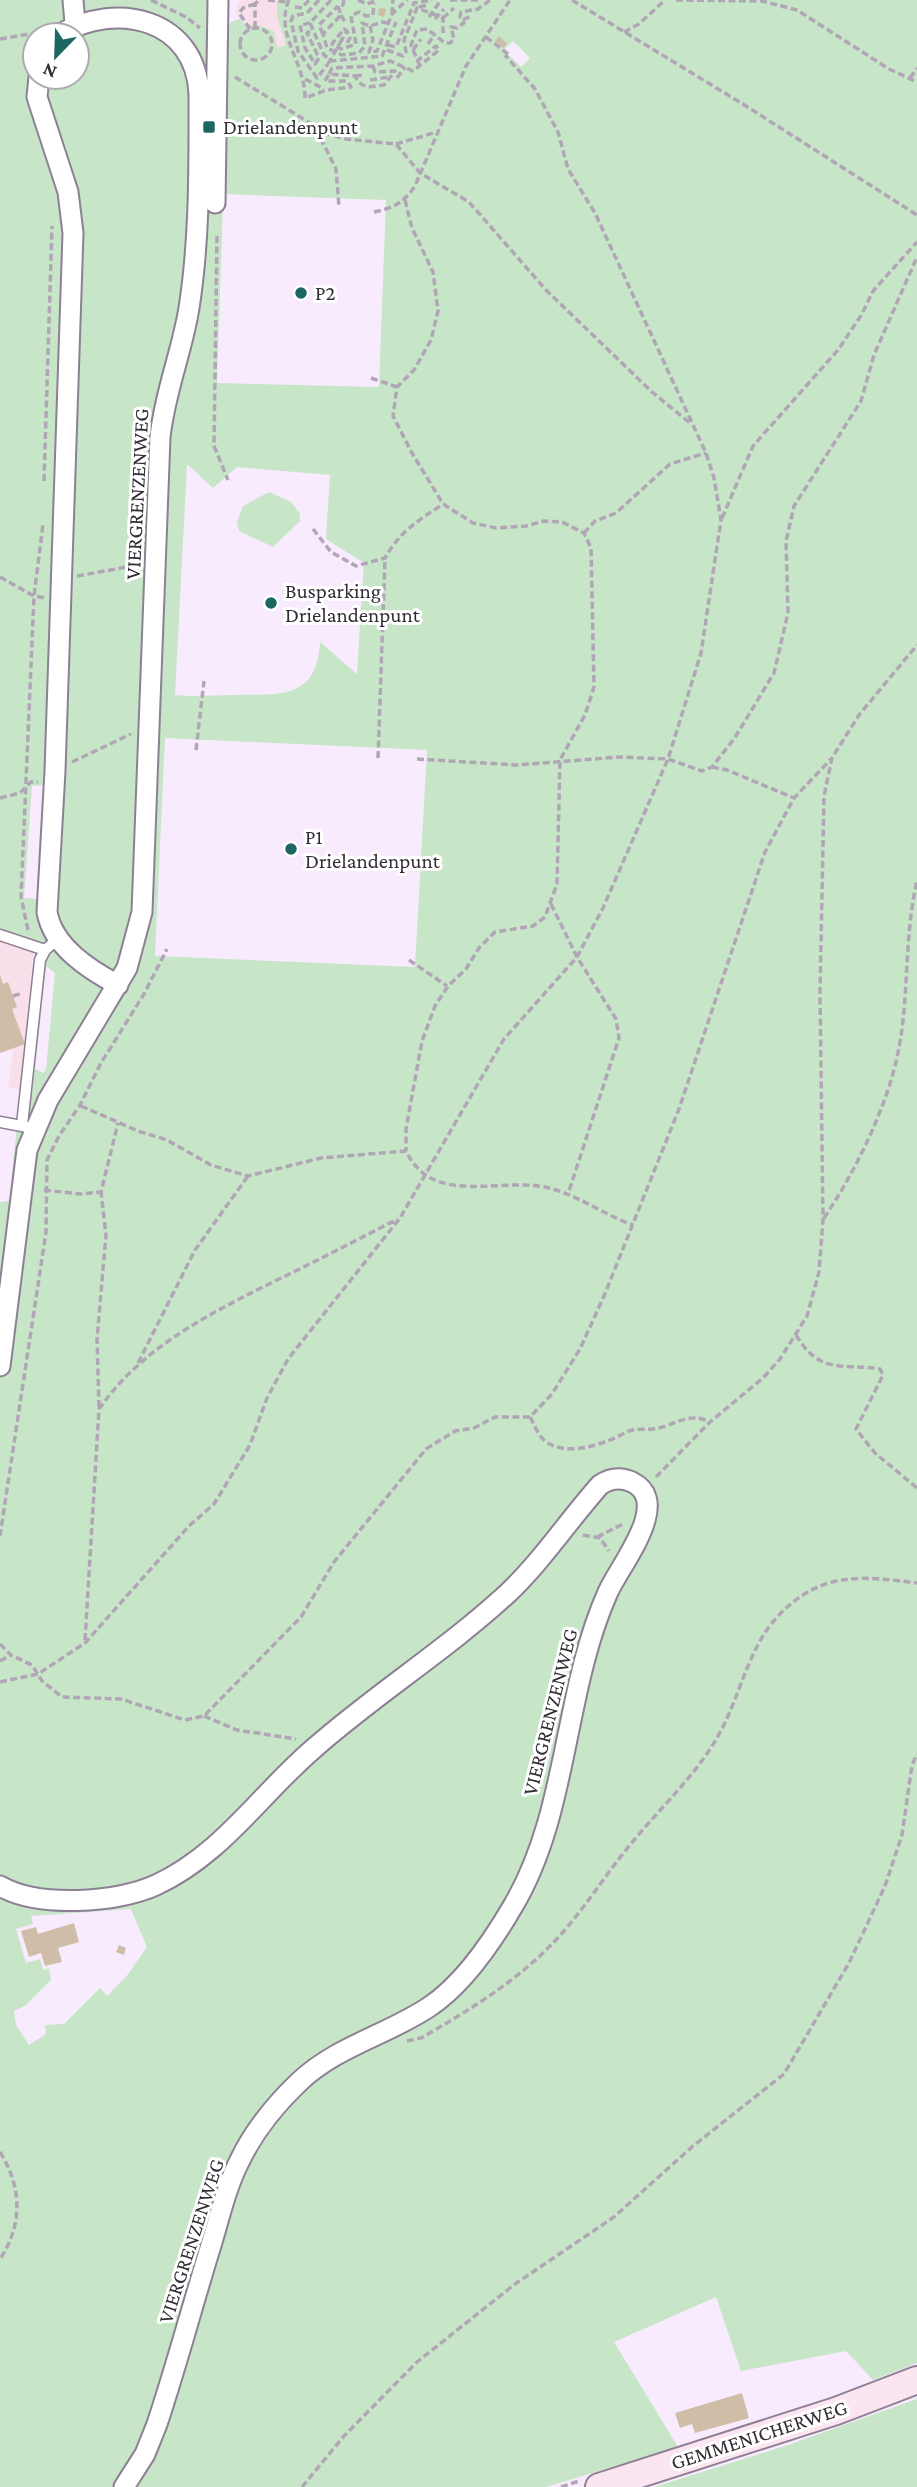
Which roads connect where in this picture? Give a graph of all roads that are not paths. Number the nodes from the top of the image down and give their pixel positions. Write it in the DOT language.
graph roads {
  1 [pos="73,0"];
  2 [pos="218,0"];
  3 [pos="75,21"];
  4 [pos="79,21"];
  5 [pos="36,91"];
  6 [pos="215,202"];
  7 [pos="0,934"];
  8 [pos="52,944"];
  9 [pos="118,985"];
  10 [pos="0,1122"];
  11 [pos="28,1127"];
  12 [pos="0,1366"];
  13 [pos="0,1886"];
  14 [pos="917,2380"];
  15 [pos="124,2487"];
  16 [pos="599,2487"];
  1 -- 3 [label="street"];
  2 -- 6 [label="street"];
  4 -- 9 [label="street, VIERGRENZENWEG"];
  5 -- 8 [label="street"];
  7 -- 8 [label="lane"];
  8 -- 9 [label="street"];
  8 -- 11 [label="lane"];
  9 -- 11 [label="street, VIERGRENZENWEG"];
  10 -- 11 [label="lane"];
  11 -- 12 [label="street, VIERGRENZENWEG"];
  13 -- 15 [label="street, VIERGRENZENWEG"];
  14 -- 16 [label="main road, GEMMENICHERWEG"];
}
